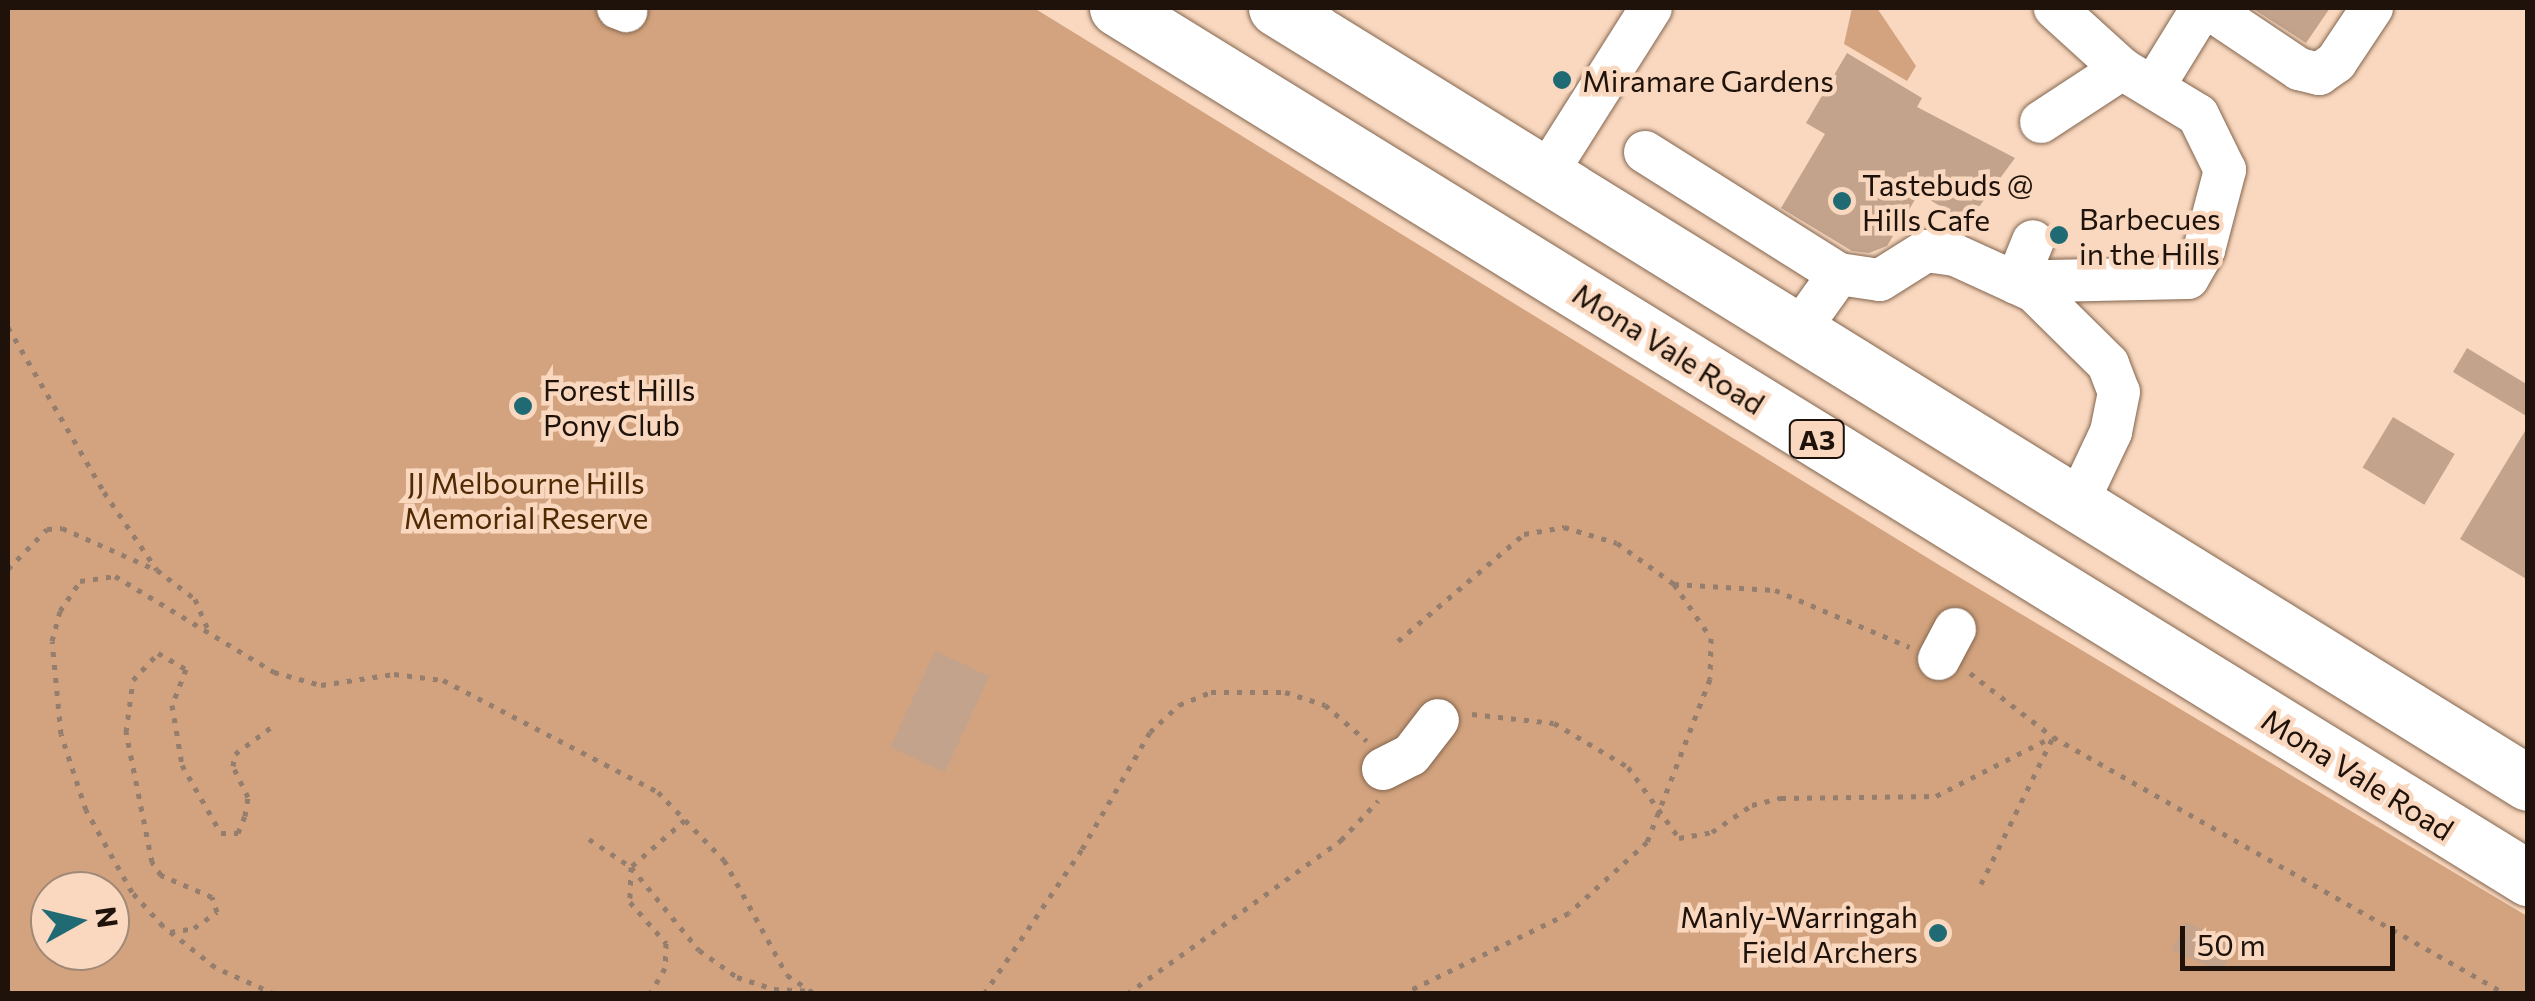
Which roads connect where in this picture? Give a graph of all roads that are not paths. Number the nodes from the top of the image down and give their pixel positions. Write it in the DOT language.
graph roads {
  1 [pos="1117,8"];
  2 [pos="1276,8"];
  3 [pos="1651,8"];
  4 [pos="2055,8"];
  5 [pos="2205,8"];
  6 [pos="2372,8"];
  7 [pos="2138,78"];
  8 [pos="2041,122"];
  9 [pos="1646,152"];
  10 [pos="1546,174"];
  11 [pos="2032,241"];
  12 [pos="1839,274"];
  13 [pos="2025,287"];
  14 [pos="1798,330"];
  15 [pos="2076,506"];
  16 [pos="1452,716"];
  17 [pos="1383,769"];
  18 [pos="2528,783"];
  19 [pos="2528,878"];
  1 -- 19 [label="highway, Mona Vale Road / A3"];
  2 -- 10 [label="highway"];
  3 -- 10 [label="lane"];
  4 -- 7 [label="lane"];
  5 -- 6 [label="lane"];
  5 -- 7 [label="lane"];
  7 -- 8 [label="lane"];
  7 -- 13 [label="lane"];
  9 -- 12 [label="lane"];
  10 -- 14 [label="highway"];
  11 -- 13 [label="lane"];
  12 -- 13 [label="lane"];
  12 -- 14 [label="lane"];
  13 -- 15 [label="lane"];
  14 -- 15 [label="highway"];
  15 -- 18 [label="highway"];
  16 -- 17 [label="lane"];
}
